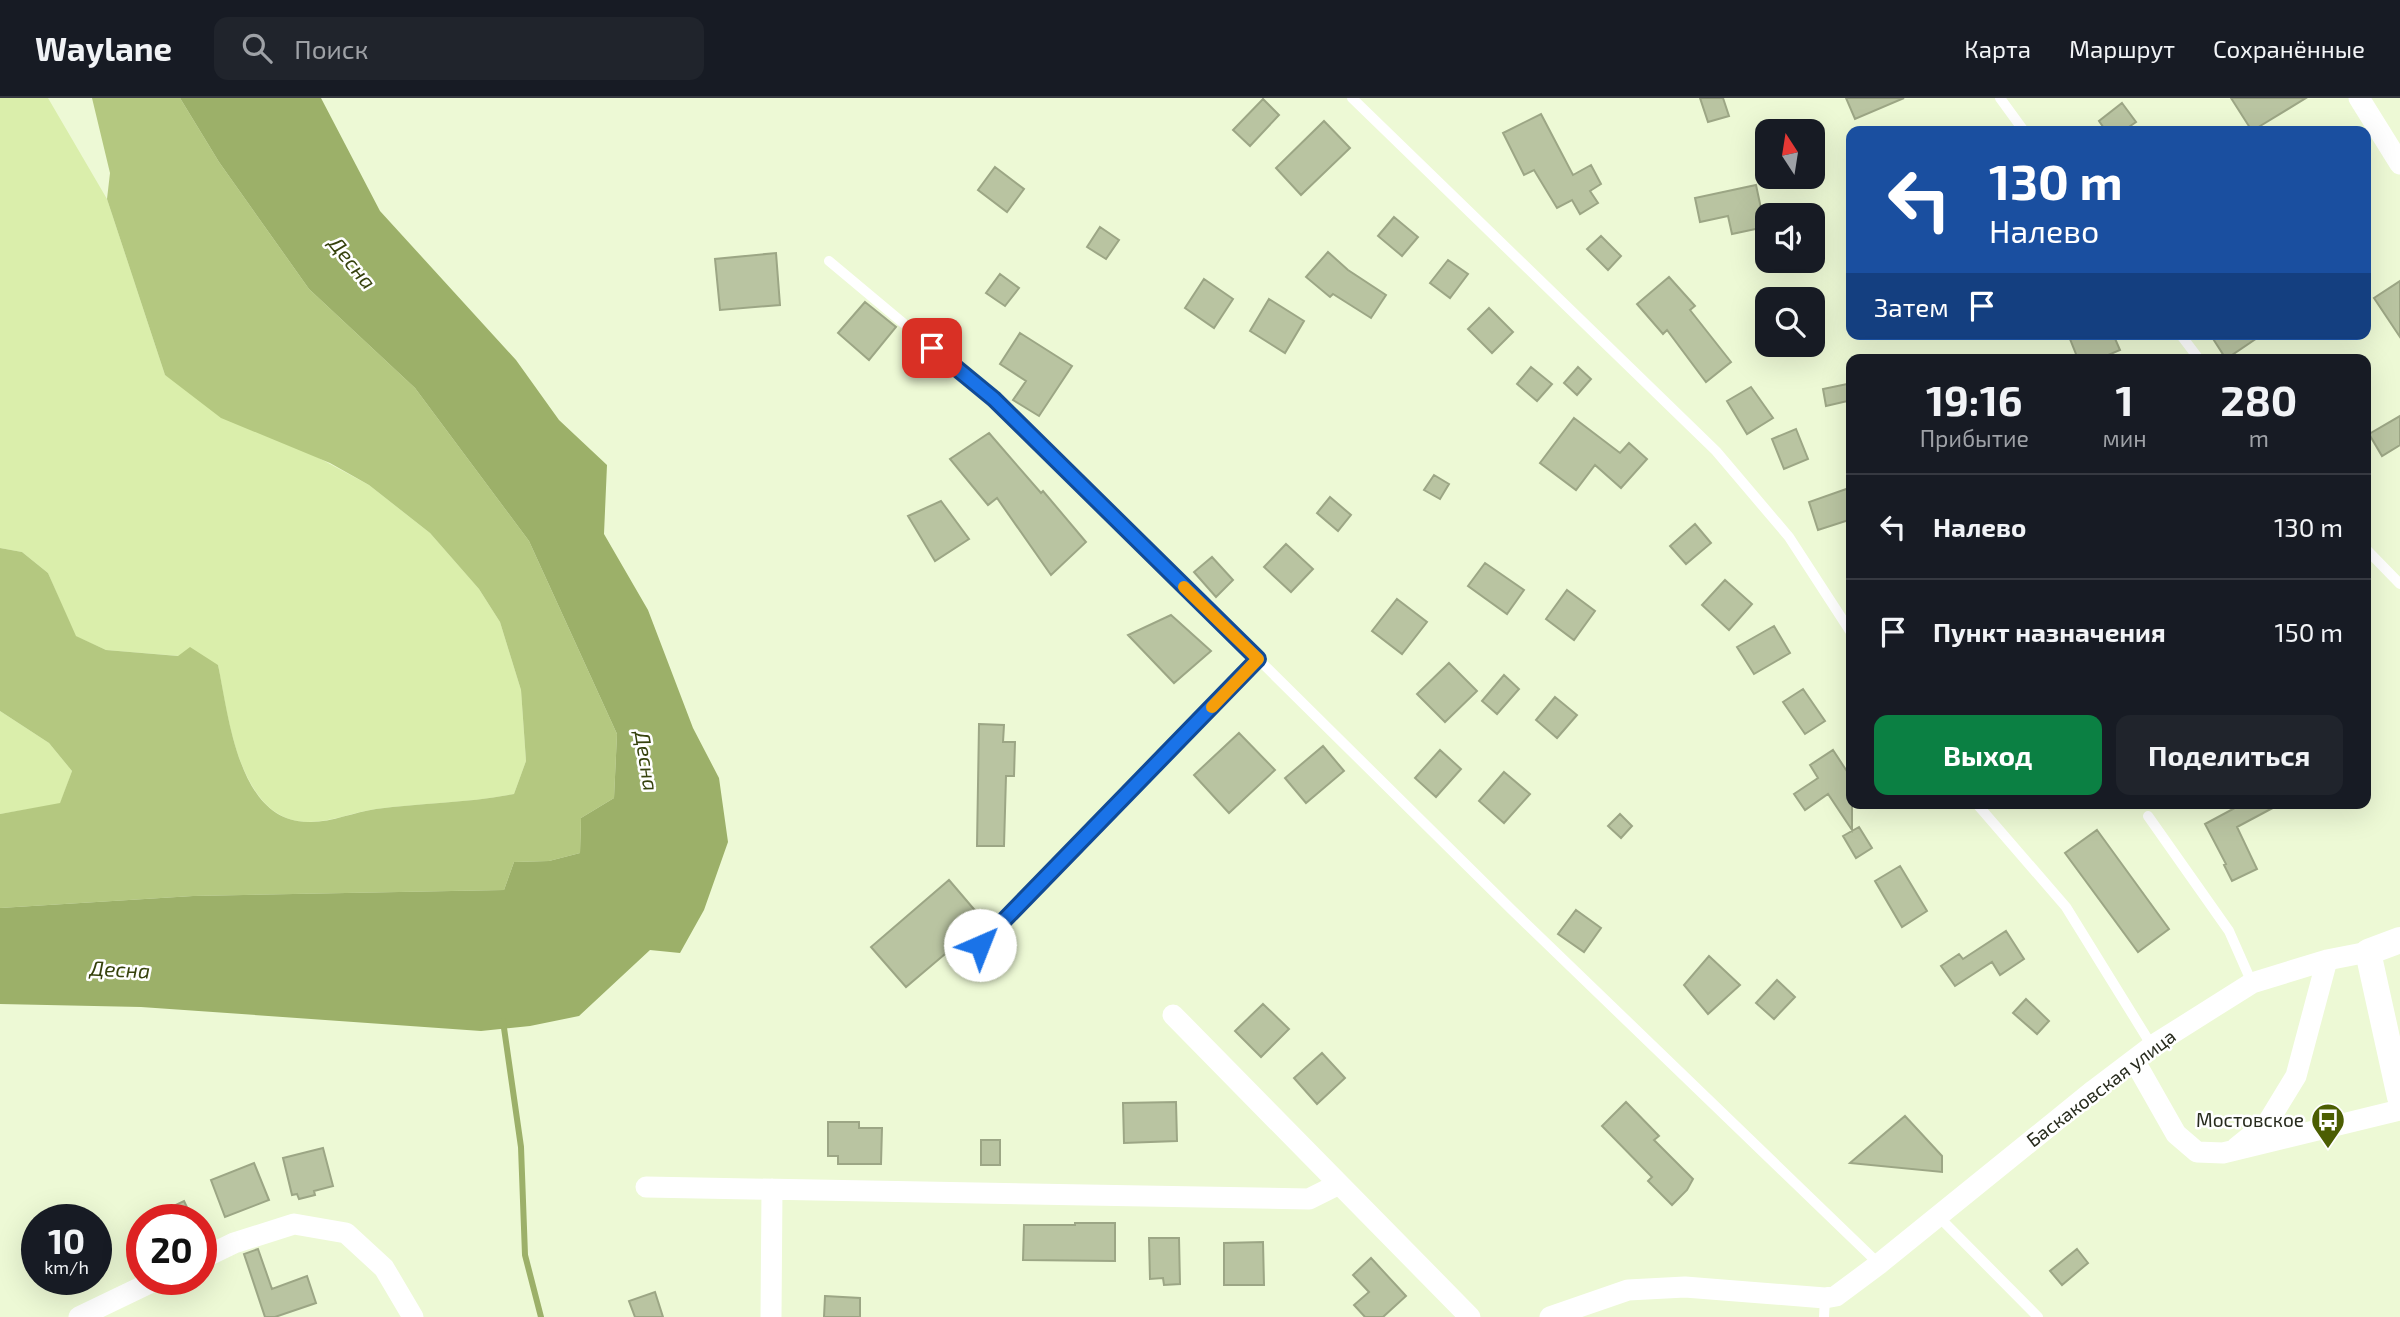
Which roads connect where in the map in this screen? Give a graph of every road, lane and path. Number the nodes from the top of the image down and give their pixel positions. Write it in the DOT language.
graph roads {
  1 [pos="1352,98"];
  2 [pos="2000,98"];
  3 [pos="2359,98"];
  4 [pos="2020,126"];
  5 [pos="2400,164"];
  6 [pos="829,261"];
  7 [pos="2185,340"];
  8 [pos="2195,354"];
  9 [pos="2371,554"];
  10 [pos="2400,584"];
  11 [pos="1846,625"];
  12 [pos="1258,659"];
  13 [pos="1981,809"];
  14 [pos="2148,816"];
  15 [pos="2400,940"];
  16 [pos="980,945"];
  17 [pos="2368,952"];
  18 [pos="2327,960"];
  19 [pos="2252,984"];
  20 [pos="1173,1014"];
  21 [pos="2152,1046"];
  22 [pos="2134,1060"];
  23 [pos="2400,1097"];
  24 [pos="2400,1110"];
  25 [pos="2232,1152"];
  26 [pos="1339,1184"];
  27 [pos="646,1187"];
  28 [pos="772,1189"];
  29 [pos="1937,1215"];
  30 [pos="217,1251"];
  31 [pos="1879,1264"];
  32 [pos="126,1294"];
  33 [pos="1828,1304"];
  34 [pos="79,1317"];
  35 [pos="413,1317"];
  36 [pos="771,1317"];
  37 [pos="1471,1317"];
  38 [pos="1550,1317"];
  39 [pos="2038,1317"];
  1 -- 11 [label="lane"];
  2 -- 4 [label="lane"];
  3 -- 5 [label="street"];
  6 -- 12 [label="lane"];
  7 -- 8 [label="lane"];
  9 -- 10 [label="lane"];
  12 -- 16 [label="lane"];
  12 -- 31 [label="lane"];
  13 -- 21 [label="lane"];
  14 -- 19 [label="lane"];
  15 -- 17 [label="street, Баскаковская улица"];
  17 -- 18 [label="street, Баскаковская улица"];
  17 -- 23 [label="street"];
  18 -- 19 [label="street, Баскаковская улица"];
  18 -- 25 [label="street"];
  19 -- 21 [label="street, Баскаковская улица"];
  20 -- 26 [label="street"];
  21 -- 22 [label="street, Баскаковская улица"];
  22 -- 25 [label="street"];
  22 -- 29 [label="street, Баскаковская улица"];
  24 -- 25 [label="street"];
  26 -- 28 [label="street"];
  26 -- 37 [label="street"];
  27 -- 28 [label="street"];
  28 -- 36 [label="street"];
  29 -- 31 [label="street, Баскаковская улица"];
  29 -- 39 [label="lane"];
  30 -- 35 [label="street"];
  31 -- 33 [label="street, Баскаковская улица"];
  32 -- 34 [label="street"];
  33 -- 38 [label="street"];
}
